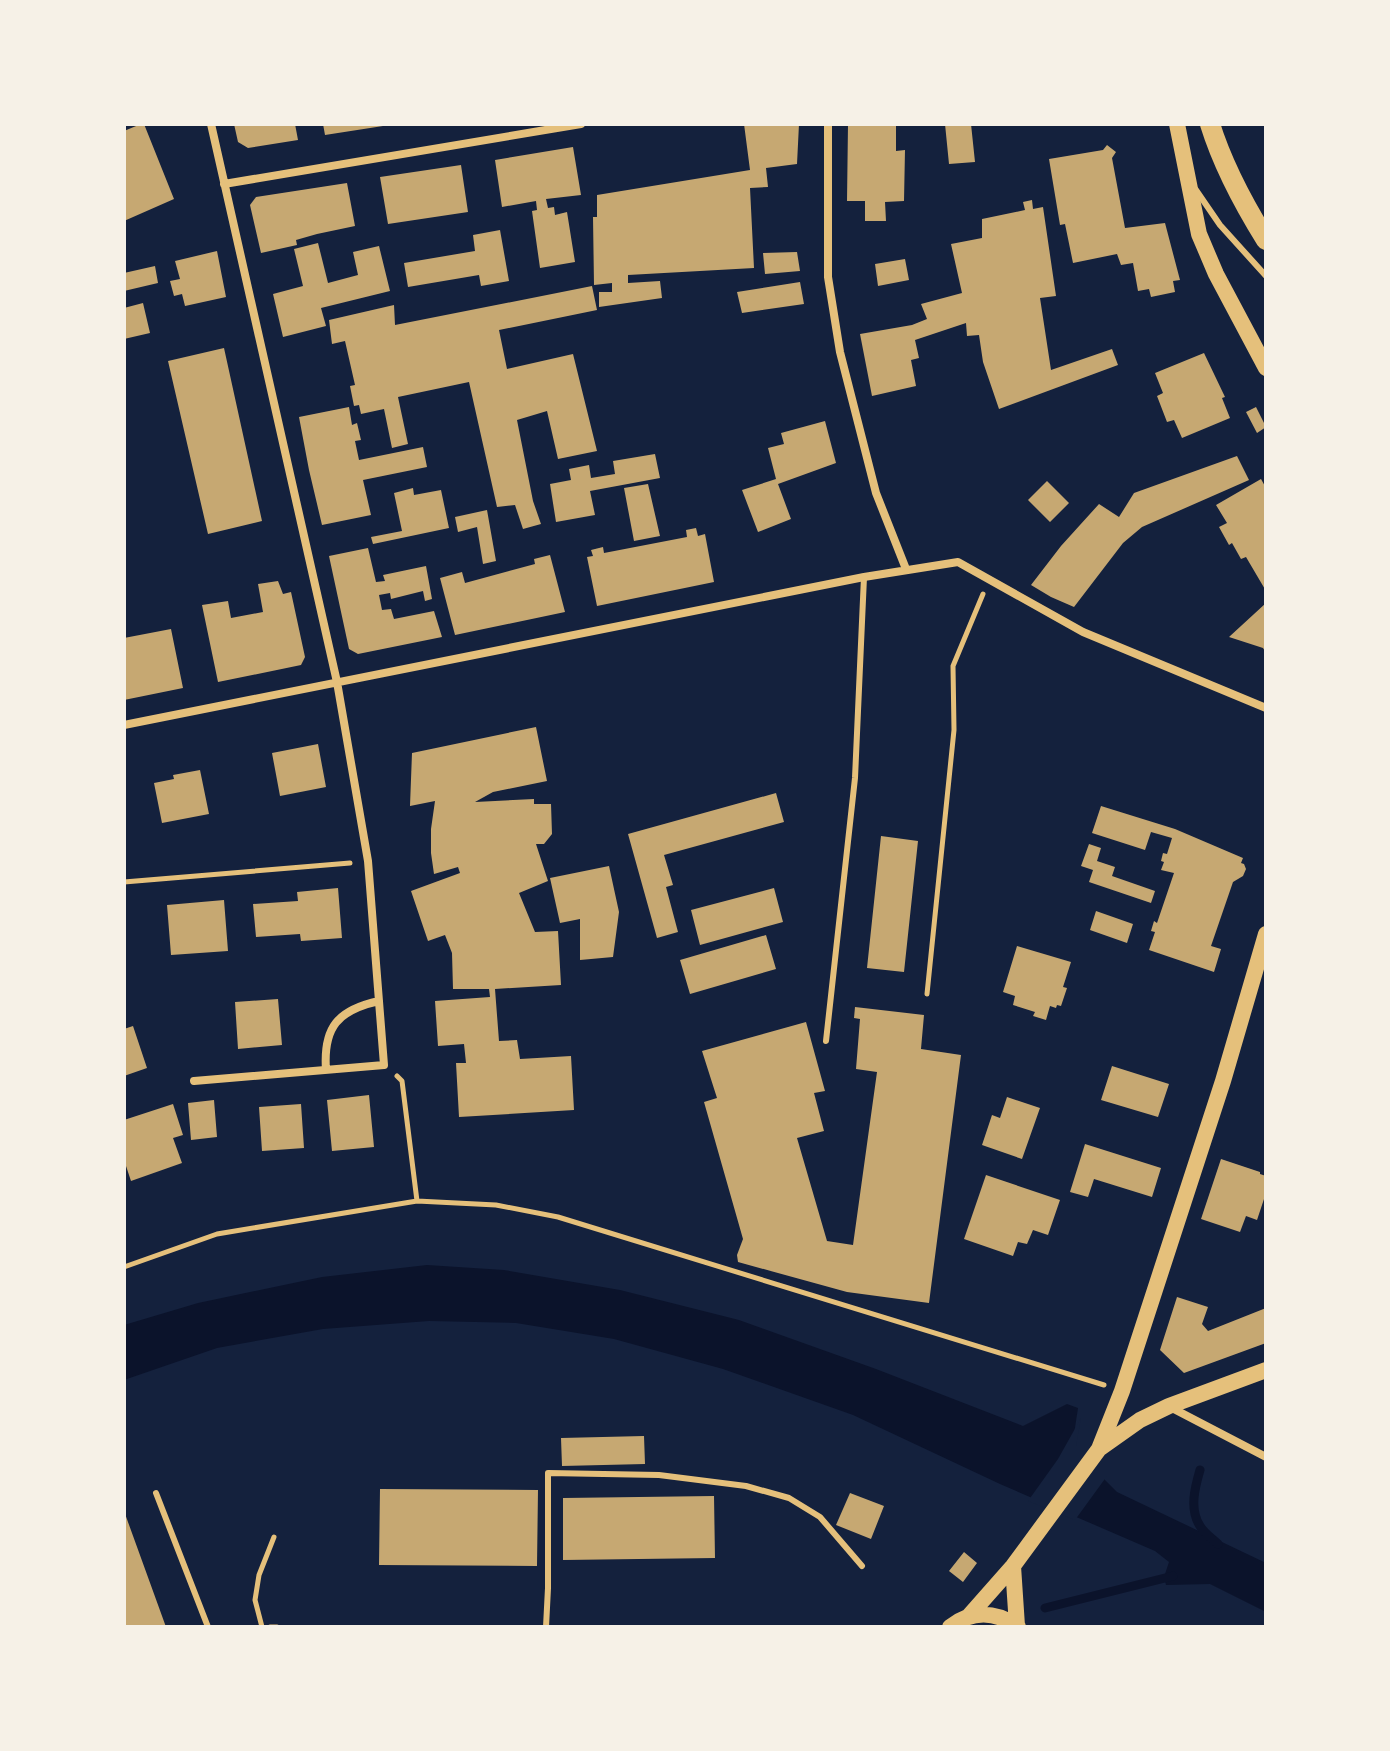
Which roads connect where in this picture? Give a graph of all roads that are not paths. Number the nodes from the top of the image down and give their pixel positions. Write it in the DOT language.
graph roads {
  1 [pos="211,124"];
  2 [pos="581,124"];
  3 [pos="828,124"];
  4 [pos="1177,124"];
  5 [pos="1210,124"];
  6 [pos="1186,173"];
  7 [pos="224,184"];
  8 [pos="1266,240"];
  9 [pos="1266,276"];
  10 [pos="1266,368"];
  11 [pos="906,569"];
  12 [pos="864,577"];
  13 [pos="337,682"];
  14 [pos="1266,708"];
  15 [pos="124,725"];
  16 [pos="1266,934"];
  17 [pos="379,1001"];
  18 [pos="826,1041"];
  19 [pos="326,1070"];
  20 [pos="194,1081"];
  21 [pos="1266,1370"];
  22 [pos="1169,1406"];
  23 [pos="1099,1449"];
  24 [pos="1266,1457"];
  25 [pos="156,1493"];
  26 [pos="862,1566"];
  27 [pos="1013,1566"];
  28 [pos="968,1617"];
  29 [pos="1018,1626"];
  30 [pos="208,1627"];
  31 [pos="546,1627"];
  32 [pos="950,1627"];
  1 -- 7 [label="street"];
  2 -- 7 [label="street"];
  3 -- 11 [label="street"];
  4 -- 6 [label="main road"];
  5 -- 8 [label="main road"];
  6 -- 9 [label="lane"];
  6 -- 10 [label="main road"];
  7 -- 13 [label="street"];
  11 -- 12 [label="street"];
  11 -- 14 [label="street"];
  12 -- 13 [label="street"];
  12 -- 18 [label="lane"];
  13 -- 15 [label="street"];
  13 -- 17 [label="street"];
  16 -- 23 [label="main road"];
  17 -- 19 [label="street"];
  17 -- 19 [label="street"];
  19 -- 20 [label="street"];
  21 -- 22 [label="main road"];
  22 -- 23 [label="main road"];
  22 -- 24 [label="street"];
  23 -- 27 [label="main road"];
  25 -- 30 [label="lane"];
  26 -- 31 [label="lane"];
  27 -- 28 [label="main road"];
  27 -- 29 [label="main road"];
  28 -- 29 [label="main road"];
  28 -- 32 [label="main road"];
}
